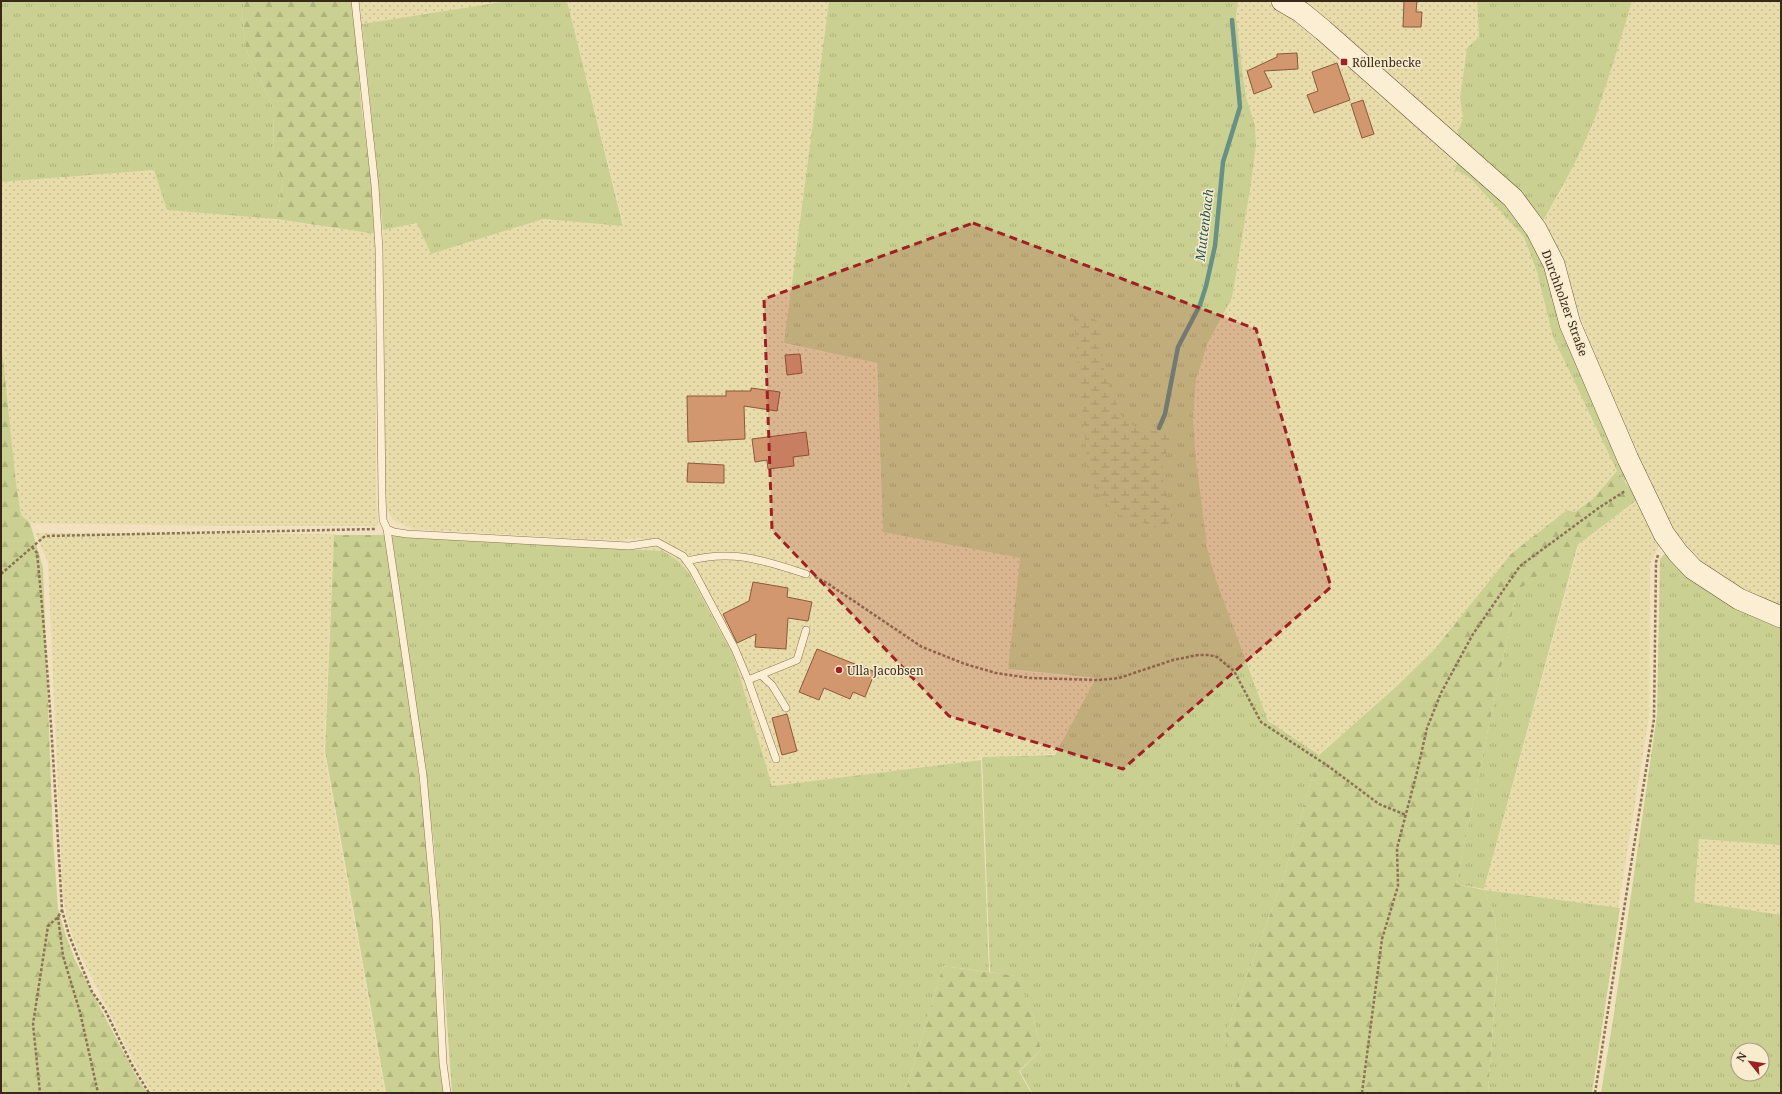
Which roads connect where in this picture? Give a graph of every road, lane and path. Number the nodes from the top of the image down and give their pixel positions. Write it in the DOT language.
graph roads {
  1 [pos="355,1"];
  2 [pos="1282,1"];
  3 [pos="1639,482"];
  4 [pos="387,529"];
  5 [pos="1664,534"];
  6 [pos="32,547"];
  7 [pos="687,561"];
  8 [pos="1,574"];
  9 [pos="806,574"];
  10 [pos="1781,618"];
  11 [pos="806,630"];
  12 [pos="761,675"];
  13 [pos="748,680"];
  14 [pos="786,708"];
  15 [pos="776,759"];
  16 [pos="1406,816"];
  17 [pos="62,910"];
  18 [pos="58,917"];
  19 [pos="40,1093"];
  20 [pos="98,1093"];
  21 [pos="149,1093"];
  22 [pos="447,1093"];
  23 [pos="1362,1093"];
  24 [pos="1595,1093"];
  1 -- 4 [label="lane"];
  2 -- 3 [label="main road, Durchholzer Straße"];
  3 -- 5 [label="main road, Durchholzer Straße"];
  3 -- 16 [label="path"];
  4 -- 6 [label="path"];
  4 -- 7 [label="lane"];
  4 -- 22 [label="lane"];
  5 -- 10 [label="main road, Durchholzer Straße"];
  5 -- 24 [label="path"];
  6 -- 8 [label="path"];
  6 -- 17 [label="path"];
  7 -- 9 [label="lane"];
  7 -- 13 [label="lane"];
  9 -- 16 [label="path"];
  11 -- 12 [label="lane"];
  12 -- 13 [label="lane"];
  12 -- 14 [label="lane"];
  13 -- 15 [label="lane"];
  16 -- 23 [label="path"];
  17 -- 18 [label="path"];
  17 -- 21 [label="path"];
  18 -- 19 [label="path"];
  18 -- 20 [label="path"];
}
